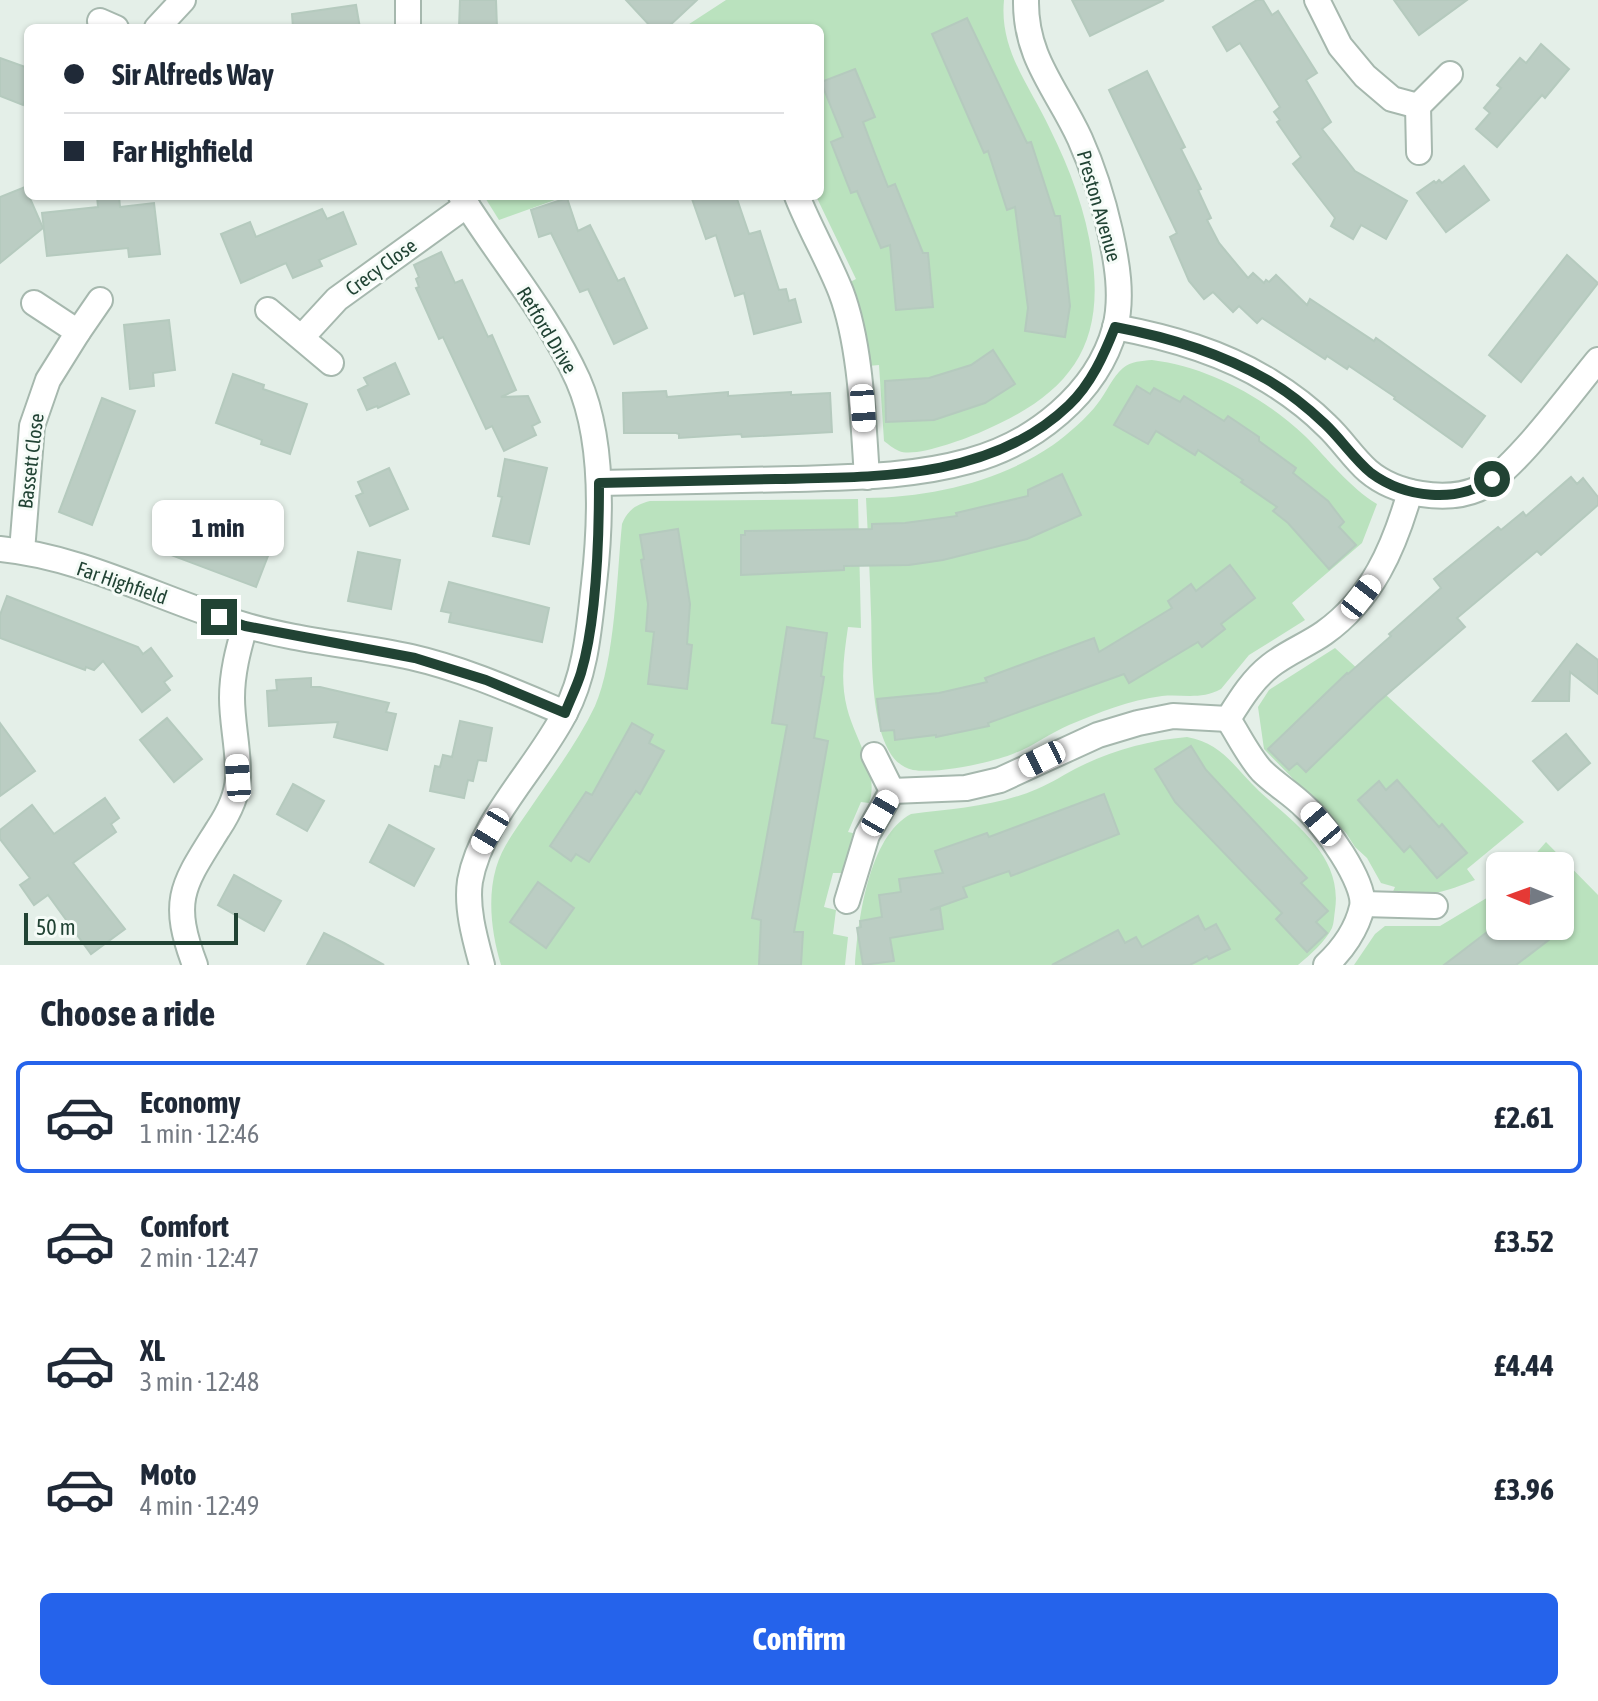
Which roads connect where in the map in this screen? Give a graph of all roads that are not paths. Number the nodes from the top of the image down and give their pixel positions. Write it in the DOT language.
graph roads {
  1 [pos="183,0"];
  2 [pos="408,0"];
  3 [pos="1026,0"];
  4 [pos="1317,0"];
  5 [pos="161,24"];
  6 [pos="408,24"];
  7 [pos="1450,74"];
  8 [pos="1418,106"];
  9 [pos="1419,152"];
  10 [pos="799,200"];
  11 [pos="464,201"];
  12 [pos="100,300"];
  13 [pos="34,303"];
  14 [pos="268,310"];
  15 [pos="1115,327"];
  16 [pos="78,332"];
  17 [pos="302,337"];
  18 [pos="1598,360"];
  19 [pos="331,363"];
  20 [pos="867,477"];
  21 [pos="599,483"];
  22 [pos="1410,492"];
  23 [pos="11,550"];
  24 [pos="245,626"];
  25 [pos="565,713"];
  26 [pos="1228,719"];
  27 [pos="874,755"];
  28 [pos="892,791"];
  29 [pos="847,901"];
  30 [pos="1363,904"];
  31 [pos="1435,906"];
  32 [pos="195,965"];
  33 [pos="482,965"];
  34 [pos="1326,965"];
  1 -- 5 [label="street"];
  2 -- 6 [label="street"];
  3 -- 15 [label="street, Preston Avenue"];
  4 -- 8 [label="street"];
  7 -- 8 [label="street"];
  8 -- 9 [label="street"];
  10 -- 20 [label="street"];
  11 -- 17 [label="street, Crecy Close"];
  11 -- 21 [label="street, Retford Drive"];
  12 -- 16 [label="street, Bassett Close"];
  13 -- 16 [label="street"];
  14 -- 17 [label="street"];
  15 -- 20 [label="street, Preston Avenue"];
  15 -- 22 [label="street"];
  16 -- 23 [label="street, Bassett Close"];
  17 -- 19 [label="street"];
  18 -- 22 [label="street"];
  20 -- 21 [label="street, Preston Avenue"];
  21 -- 25 [label="street, Retford Drive"];
  22 -- 26 [label="street"];
  23 -- 24 [label="street, Far Highfield"];
  24 -- 25 [label="street, Far Highfield"];
  24 -- 32 [label="street"];
  25 -- 33 [label="street, Retford Drive"];
  26 -- 28 [label="street"];
  26 -- 30 [label="street"];
  27 -- 28 [label="street"];
  28 -- 29 [label="street"];
  30 -- 31 [label="street"];
  30 -- 34 [label="street"];
}
